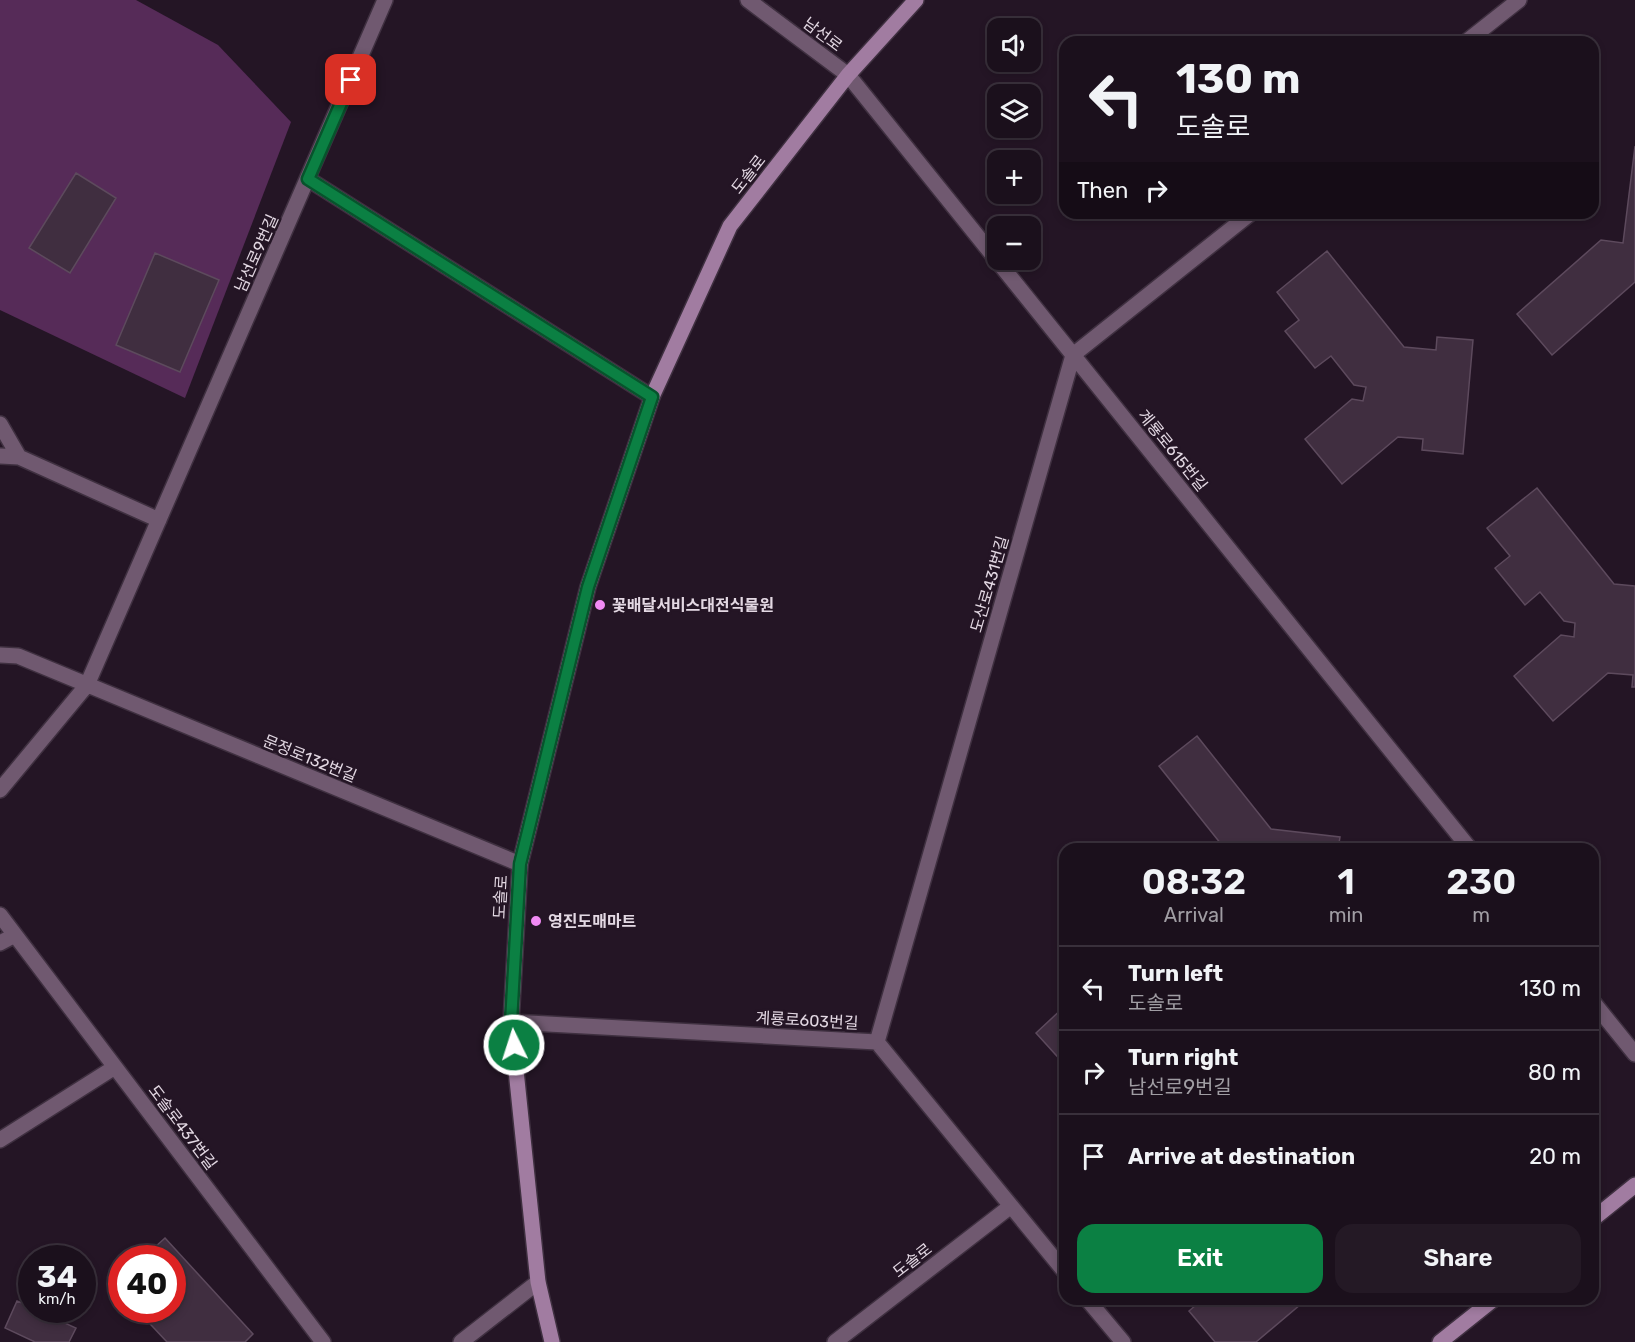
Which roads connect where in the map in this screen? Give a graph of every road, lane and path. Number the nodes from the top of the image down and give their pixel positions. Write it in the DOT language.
graph roads {
  1 [pos="385,0"];
  2 [pos="748,0"];
  3 [pos="916,0"];
  4 [pos="1519,0"];
  5 [pos="1474,36"];
  6 [pos="848,75"];
  7 [pos="308,179"];
  8 [pos="1243,219"];
  9 [pos="1073,355"];
  10 [pos="652,397"];
  11 [pos="0,424"];
  12 [pos="0,456"];
  13 [pos="19,457"];
  14 [pos="159,520"];
  15 [pos="0,655"];
  16 [pos="87,685"];
  17 [pos="0,790"];
  18 [pos="1465,843"];
  19 [pos="520,864"];
  20 [pos="0,915"];
  21 [pos="15,934"];
  22 [pos="0,943"];
  23 [pos="1599,1009"];
  24 [pos="511,1022"];
  25 [pos="877,1042"];
  26 [pos="1635,1054"];
  27 [pos="115,1067"];
  28 [pos="0,1140"];
  29 [pos="1635,1185"];
  30 [pos="1011,1206"];
  31 [pos="1599,1214"];
  32 [pos="1059,1265"];
  33 [pos="537,1282"];
  34 [pos="1092,1305"];
  35 [pos="1486,1305"];
  36 [pos="323,1342"];
  37 [pos="461,1342"];
  38 [pos="552,1342"];
  39 [pos="835,1342"];
  40 [pos="1122,1342"];
  41 [pos="1440,1342"];
  1 -- 7 [label="street, 남선로9번길"];
  2 -- 6 [label="street, 남선로"];
  3 -- 6 [label="street, 도솔로"];
  4 -- 5 [label="street"];
  6 -- 9 [label="street, 계룡로615번길"];
  6 -- 10 [label="street, 도솔로"];
  7 -- 10 [label="street"];
  7 -- 14 [label="street, 남선로9번길"];
  8 -- 9 [label="street"];
  9 -- 18 [label="street, 계룡로615번길"];
  9 -- 25 [label="street, 도산로431번길"];
  10 -- 19 [label="street, 도솔로"];
  11 -- 13 [label="street"];
  12 -- 13 [label="street"];
  13 -- 14 [label="street"];
  14 -- 16 [label="street, 남선로9번길"];
  15 -- 16 [label="street, 문정로132번길"];
  16 -- 17 [label="street"];
  16 -- 19 [label="street, 문정로132번길"];
  19 -- 24 [label="street, 도솔로"];
  20 -- 21 [label="street, 도솔로437번길"];
  21 -- 22 [label="street"];
  21 -- 27 [label="street, 도솔로437번길"];
  23 -- 26 [label="street"];
  24 -- 25 [label="street, 계룡로603번길"];
  24 -- 33 [label="street, 도솔로"];
  25 -- 30 [label="street, 계룡로603번길"];
  27 -- 28 [label="street"];
  27 -- 36 [label="street, 도솔로437번길"];
  29 -- 31 [label="street"];
  30 -- 32 [label="street, 계룡로603번길"];
  30 -- 39 [label="street, 도솔로"];
  33 -- 37 [label="street"];
  33 -- 38 [label="street, 도솔로"];
  34 -- 40 [label="street"];
  35 -- 41 [label="street"];
}
